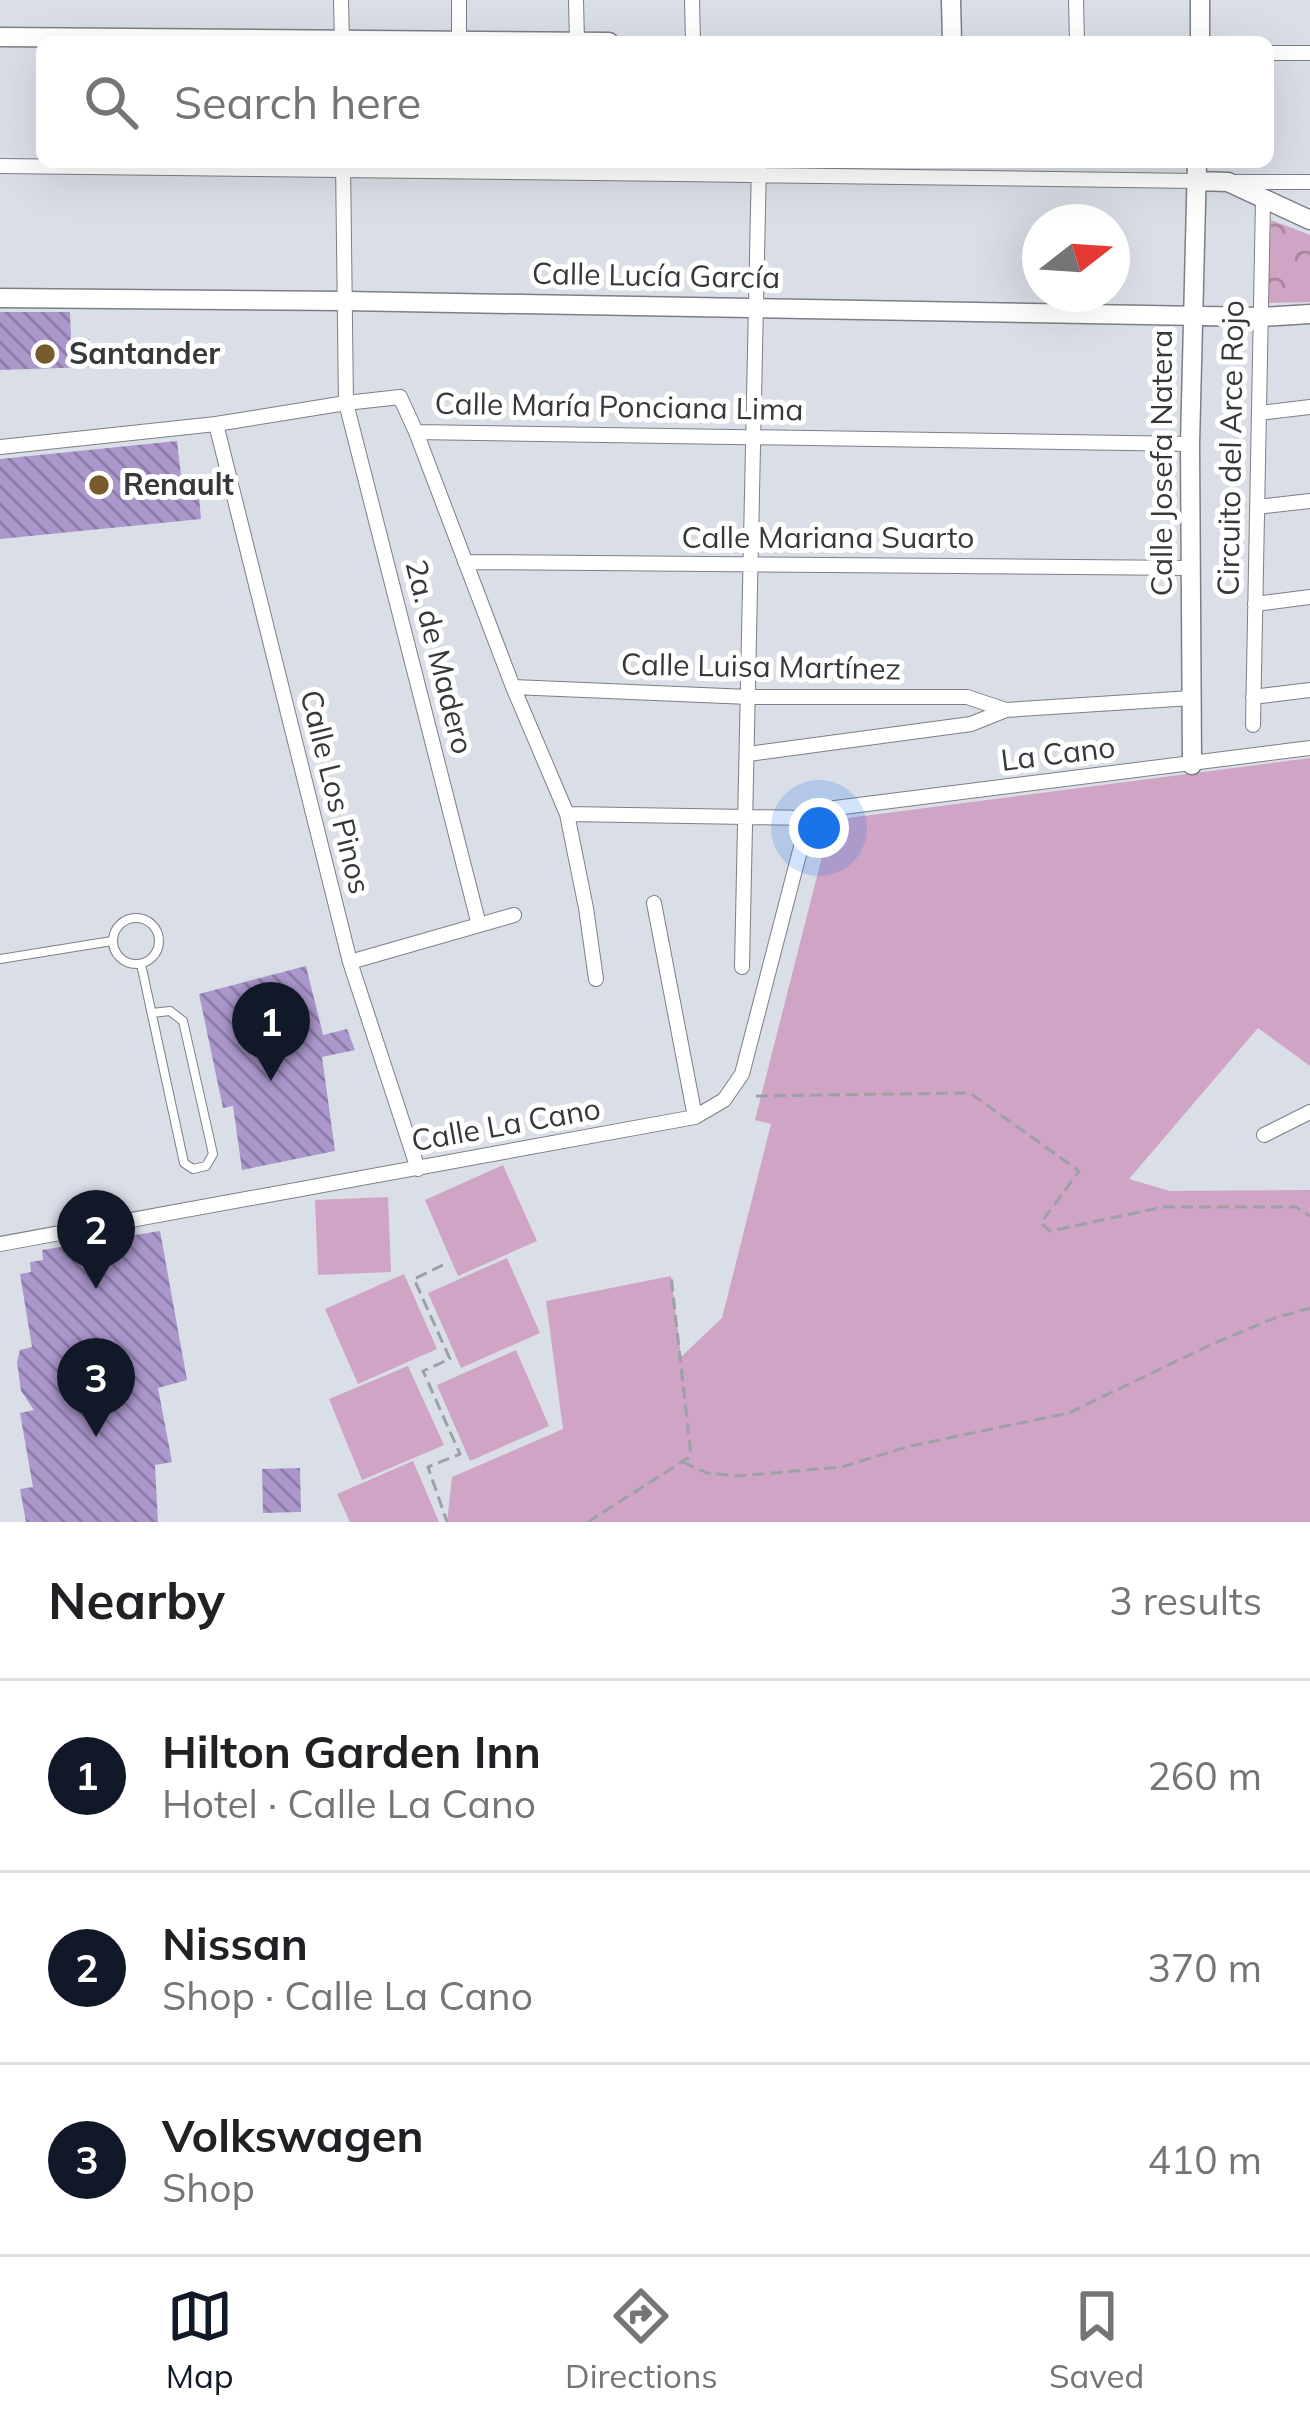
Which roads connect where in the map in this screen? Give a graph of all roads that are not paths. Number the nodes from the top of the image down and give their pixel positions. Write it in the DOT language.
graph roads {
  1 [pos="341,0"];
  2 [pos="459,0"];
  3 [pos="576,0"];
  4 [pos="692,0"];
  5 [pos="951,0"];
  6 [pos="1076,0"];
  7 [pos="1200,0"];
  8 [pos="342,36"];
  9 [pos="459,36"];
  10 [pos="577,36"];
  11 [pos="693,36"];
  12 [pos="952,36"];
  13 [pos="1077,36"];
  14 [pos="1200,36"];
  15 [pos="0,37"];
  16 [pos="36,37"];
  17 [pos="1274,53"];
  18 [pos="1310,53"];
  19 [pos="0,166"];
  20 [pos="36,166"];
  21 [pos="343,168"];
  22 [pos="655,168"];
  23 [pos="759,169"];
  24 [pos="1197,171"];
  25 [pos="1228,182"];
  26 [pos="1310,182"];
  27 [pos="1263,200"];
  28 [pos="1310,220"];
  29 [pos="0,298"];
  30 [pos="345,301"];
  31 [pos="755,308"];
  32 [pos="1193,314"];
  33 [pos="1310,314"];
  34 [pos="1260,317"];
  35 [pos="346,403"];
  36 [pos="1310,406"];
  37 [pos="1259,413"];
  38 [pos="216,424"];
  39 [pos="416,432"];
  40 [pos="753,435"];
  41 [pos="1190,444"];
  42 [pos="0,447"];
  43 [pos="1310,501"];
  44 [pos="1257,507"];
  45 [pos="466,562"];
  46 [pos="750,564"];
  47 [pos="1191,568"];
  48 [pos="1310,597"];
  49 [pos="1255,604"];
  50 [pos="513,687"];
  51 [pos="1310,690"];
  52 [pos="749,697"];
  53 [pos="1253,697"];
  54 [pos="1192,698"];
  55 [pos="1006,710"];
  56 [pos="1253,725"];
  57 [pos="1310,748"];
  58 [pos="748,754"];
  59 [pos="1192,765"];
  60 [pos="567,814"];
  61 [pos="814,818"];
  62 [pos="745,819"];
  63 [pos="654,903"];
  64 [pos="514,915"];
  65 [pos="479,925"];
  66 [pos="112,941"];
  67 [pos="0,959"];
  68 [pos="350,962"];
  69 [pos="141,964"];
  70 [pos="742,968"];
  71 [pos="596,979"];
  72 [pos="152,1013"];
  73 [pos="1310,1112"];
  74 [pos="695,1118"];
  75 [pos="1264,1135"];
  76 [pos="418,1169"];
  77 [pos="0,1244"];
  1 -- 8 [label="street"];
  2 -- 9 [label="street"];
  3 -- 10 [label="street"];
  4 -- 11 [label="street"];
  5 -- 12 [label="street"];
  6 -- 13 [label="street"];
  7 -- 14 [label="street"];
  15 -- 16 [label="street"];
  17 -- 18 [label="street"];
  19 -- 20 [label="street"];
  21 -- 30 [label="street, 2a. de Madero"];
  22 -- 23 [label="street"];
  23 -- 24 [label="street"];
  23 -- 31 [label="street"];
  24 -- 25 [label="street"];
  24 -- 32 [label="street, Calle Josefa Natera"];
  25 -- 26 [label="street"];
  25 -- 27 [label="street"];
  27 -- 28 [label="street"];
  27 -- 34 [label="street, Circuito del Arce Rojo"];
  29 -- 30 [label="street, Calle Lucía García"];
  30 -- 31 [label="street, Calle Lucía García"];
  30 -- 35 [label="street, 2a. de Madero"];
  31 -- 32 [label="street, Calle Lucía García"];
  31 -- 40 [label="street"];
  32 -- 34 [label="street, Calle Lucía García"];
  32 -- 41 [label="street, Calle Josefa Natera"];
  33 -- 34 [label="street, Calle Lucía García"];
  34 -- 37 [label="street, Circuito del Arce Rojo"];
  35 -- 38 [label="street, Calle María Ponciana Lima"];
  35 -- 39 [label="street, Calle María Ponciana Lima"];
  35 -- 65 [label="street, 2a. de Madero"];
  36 -- 37 [label="street"];
  37 -- 44 [label="street, Circuito del Arce Rojo"];
  38 -- 42 [label="street, Calle María Ponciana Lima"];
  38 -- 68 [label="street, Calle Los Pinos"];
  39 -- 40 [label="street, Calle María Ponciana Lima"];
  39 -- 45 [label="street"];
  40 -- 41 [label="street, Calle María Ponciana Lima"];
  40 -- 46 [label="street"];
  41 -- 47 [label="street, Calle Josefa Natera"];
  43 -- 44 [label="street"];
  44 -- 49 [label="street, Circuito del Arce Rojo"];
  45 -- 46 [label="street, Calle Mariana Suarto"];
  45 -- 50 [label="street"];
  46 -- 47 [label="street, Calle Mariana Suarto"];
  46 -- 52 [label="street"];
  47 -- 54 [label="street, Calle Josefa Natera"];
  48 -- 49 [label="street"];
  49 -- 53 [label="street, Circuito del Arce Rojo"];
  50 -- 52 [label="street, Calle Luisa Martínez"];
  50 -- 60 [label="street"];
  51 -- 53 [label="street"];
  52 -- 55 [label="street, Calle Luisa Martínez"];
  52 -- 58 [label="street"];
  53 -- 56 [label="street, Circuito del Arce Rojo"];
  54 -- 55 [label="street, Calle Luisa Martínez"];
  54 -- 59 [label="street, Calle Josefa Natera"];
  55 -- 58 [label="street, Calle Luisa Martínez"];
  57 -- 59 [label="street, La Cano"];
  58 -- 62 [label="street"];
  59 -- 61 [label="street, La Cano"];
  60 -- 62 [label="street, La Cano"];
  60 -- 71 [label="street"];
  61 -- 62 [label="street, La Cano"];
  61 -- 74 [label="street"];
  62 -- 70 [label="street"];
  63 -- 74 [label="street"];
  64 -- 65 [label="street"];
  65 -- 68 [label="street"];
  66 -- 67 [label="lane"];
  66 -- 69 [label="lane"];
  66 -- 69 [label="lane"];
  68 -- 76 [label="street, Calle Los Pinos"];
  69 -- 72 [label="lane"];
  72 -- 72 [label="lane"];
  73 -- 75 [label="street"];
  74 -- 76 [label="street, Calle La Cano"];
  76 -- 77 [label="street, Calle La Cano"];
}
